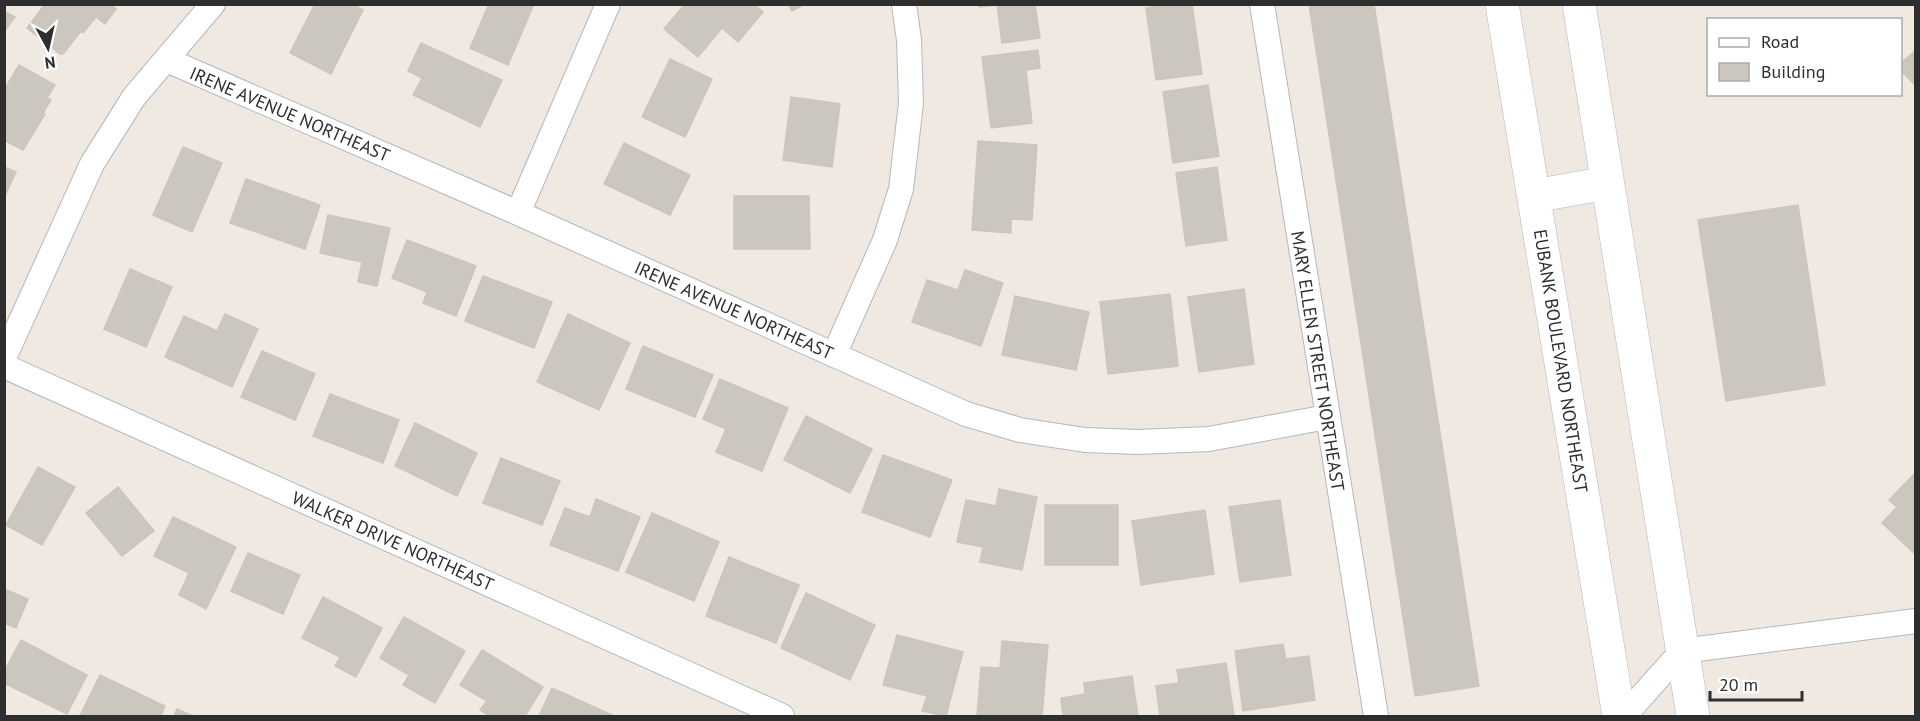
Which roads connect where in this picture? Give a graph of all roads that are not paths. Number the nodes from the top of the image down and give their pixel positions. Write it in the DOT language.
graph roads {
  1 [pos="213,4"];
  2 [pos="608,4"];
  3 [pos="904,4"];
  4 [pos="1262,4"];
  5 [pos="1502,4"];
  6 [pos="1579,4"];
  7 [pos="166,60"];
  8 [pos="1608,183"];
  9 [pos="1534,196"];
  10 [pos="518,213"];
  11 [pos="834,355"];
  12 [pos="4,358"];
  13 [pos="4,366"];
  14 [pos="1327,417"];
  15 [pos="1916,621"];
  16 [pos="1682,651"];
  17 [pos="782,717"];
  18 [pos="1376,717"];
  19 [pos="1619,717"];
  20 [pos="1624,717"];
  21 [pos="1693,717"];
  1 -- 7 [label="street"];
  2 -- 10 [label="street"];
  3 -- 11 [label="street"];
  4 -- 14 [label="street, MARY ELLEN STREET NORTHEAST"];
  5 -- 9 [label="main road, EUBANK BOULEVARD NORTHEAST"];
  6 -- 8 [label="main road"];
  7 -- 10 [label="street, IRENE AVENUE NORTHEAST"];
  7 -- 12 [label="street"];
  8 -- 9 [label="main road"];
  8 -- 16 [label="main road"];
  9 -- 19 [label="main road, EUBANK BOULEVARD NORTHEAST"];
  10 -- 11 [label="street, IRENE AVENUE NORTHEAST"];
  11 -- 14 [label="street, IRENE AVENUE NORTHEAST"];
  13 -- 17 [label="street, WALKER DRIVE NORTHEAST"];
  14 -- 18 [label="street, MARY ELLEN STREET NORTHEAST"];
  15 -- 16 [label="street"];
  16 -- 20 [label="street"];
  16 -- 21 [label="main road"];
}
